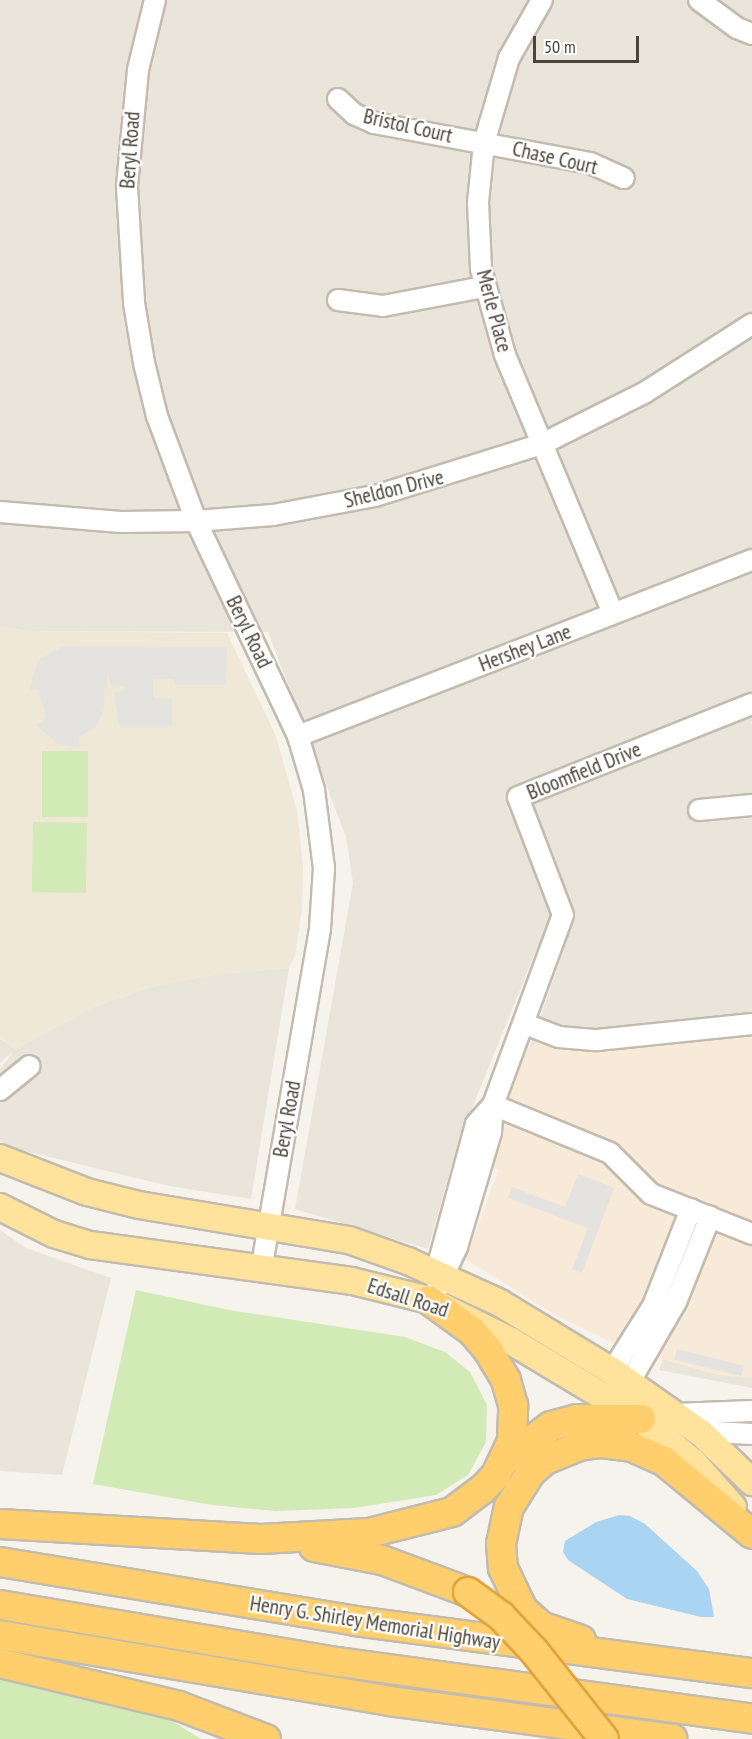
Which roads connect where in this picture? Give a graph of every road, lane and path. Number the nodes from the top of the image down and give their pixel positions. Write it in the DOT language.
graph roads {
  1 [pos="155,0"];
  2 [pos="542,0"];
  3 [pos="699,0"];
  4 [pos="752,34"];
  5 [pos="338,99"];
  6 [pos="484,143"];
  7 [pos="624,178"];
  8 [pos="484,287"];
  9 [pos="338,300"];
  10 [pos="752,324"];
  11 [pos="542,444"];
  12 [pos="0,512"];
  13 [pos="196,521"];
  14 [pos="752,560"];
  15 [pos="613,613"];
  16 [pos="752,704"];
  17 [pos="298,736"];
  18 [pos="752,805"];
  19 [pos="699,810"];
  20 [pos="525,1024"];
  21 [pos="752,1024"];
  22 [pos="30,1066"];
  23 [pos="0,1089"];
  24 [pos="493,1105"];
  25 [pos="0,1158"];
  26 [pos="0,1207"];
  27 [pos="691,1209"];
  28 [pos="710,1217"];
  29 [pos="269,1224"];
  30 [pos="752,1234"];
  31 [pos="261,1269"];
  32 [pos="441,1275"];
  33 [pos="429,1300"];
  34 [pos="620,1377"];
  35 [pos="752,1411"];
  36 [pos="675,1414"];
  37 [pos="641,1419"];
  38 [pos="700,1433"];
  39 [pos="752,1434"];
  40 [pos="500,1465"];
  41 [pos="752,1482"];
  42 [pos="0,1524"];
  43 [pos="752,1532"];
  44 [pos="261,1539"];
  45 [pos="0,1562"];
  46 [pos="0,1605"];
  47 [pos="0,1635"];
  48 [pos="0,1663"];
  49 [pos="712,1668"];
  50 [pos="752,1673"];
  51 [pos="752,1719"];
  52 [pos="266,1739"];
  53 [pos="604,1739"];
  54 [pos="672,1739"];
  1 -- 13 [label="street, Beryl Road"];
  2 -- 6 [label="street, Merle Place"];
  3 -- 4 [label="street"];
  5 -- 6 [label="street, Bristol Court"];
  6 -- 7 [label="street, Chase Court"];
  6 -- 8 [label="street, Merle Place"];
  8 -- 9 [label="street"];
  8 -- 11 [label="street, Merle Place"];
  10 -- 11 [label="street, Sheldon Drive"];
  11 -- 13 [label="street, Sheldon Drive"];
  11 -- 15 [label="street, Merle Place"];
  12 -- 13 [label="street, Sheldon Drive"];
  13 -- 17 [label="street, Beryl Road"];
  14 -- 15 [label="street, Hershey Lane"];
  15 -- 17 [label="street, Hershey Lane"];
  16 -- 20 [label="street, Bloomfield Drive"];
  17 -- 29 [label="street, Beryl Road"];
  18 -- 19 [label="street"];
  20 -- 21 [label="street"];
  20 -- 24 [label="street, Bloomfield Drive"];
  22 -- 23 [label="street"];
  24 -- 27 [label="street"];
  24 -- 32 [label="street, Bloomfield Drive"];
  25 -- 29 [label="main road, Edsall Road"];
  26 -- 31 [label="main road, Edsall Road"];
  27 -- 28 [label="street"];
  27 -- 34 [label="street"];
  28 -- 30 [label="street"];
  28 -- 34 [label="street"];
  29 -- 31 [label="street, Beryl Road"];
  29 -- 32 [label="main road, Edsall Road"];
  31 -- 33 [label="main road, Edsall Road"];
  32 -- 33 [label="street, Bloomfield Drive"];
  32 -- 34 [label="main road, Edsall Road"];
  33 -- 37 [label="main road, Edsall Road"];
  33 -- 40 [label="highway"];
  34 -- 36 [label="main road, Edsall Road"];
  35 -- 36 [label="street"];
  36 -- 37 [label="main road"];
  36 -- 38 [label="main road, Edsall Road"];
  37 -- 38 [label="street"];
  37 -- 40 [label="highway"];
  37 -- 43 [label="main road, Edsall Road"];
  38 -- 39 [label="street"];
  38 -- 41 [label="main road, Edsall Road"];
  40 -- 44 [label="highway"];
  42 -- 44 [label="highway"];
  43 -- 49 [label="highway"];
  44 -- 53 [label="highway, bridge"];
  45 -- 49 [label="highway, Henry G. Shirley Memorial Highway"];
  46 -- 51 [label="highway"];
  47 -- 54 [label="highway"];
  48 -- 52 [label="highway"];
  49 -- 50 [label="highway, Henry G. Shirley Memorial Highway"];
}
